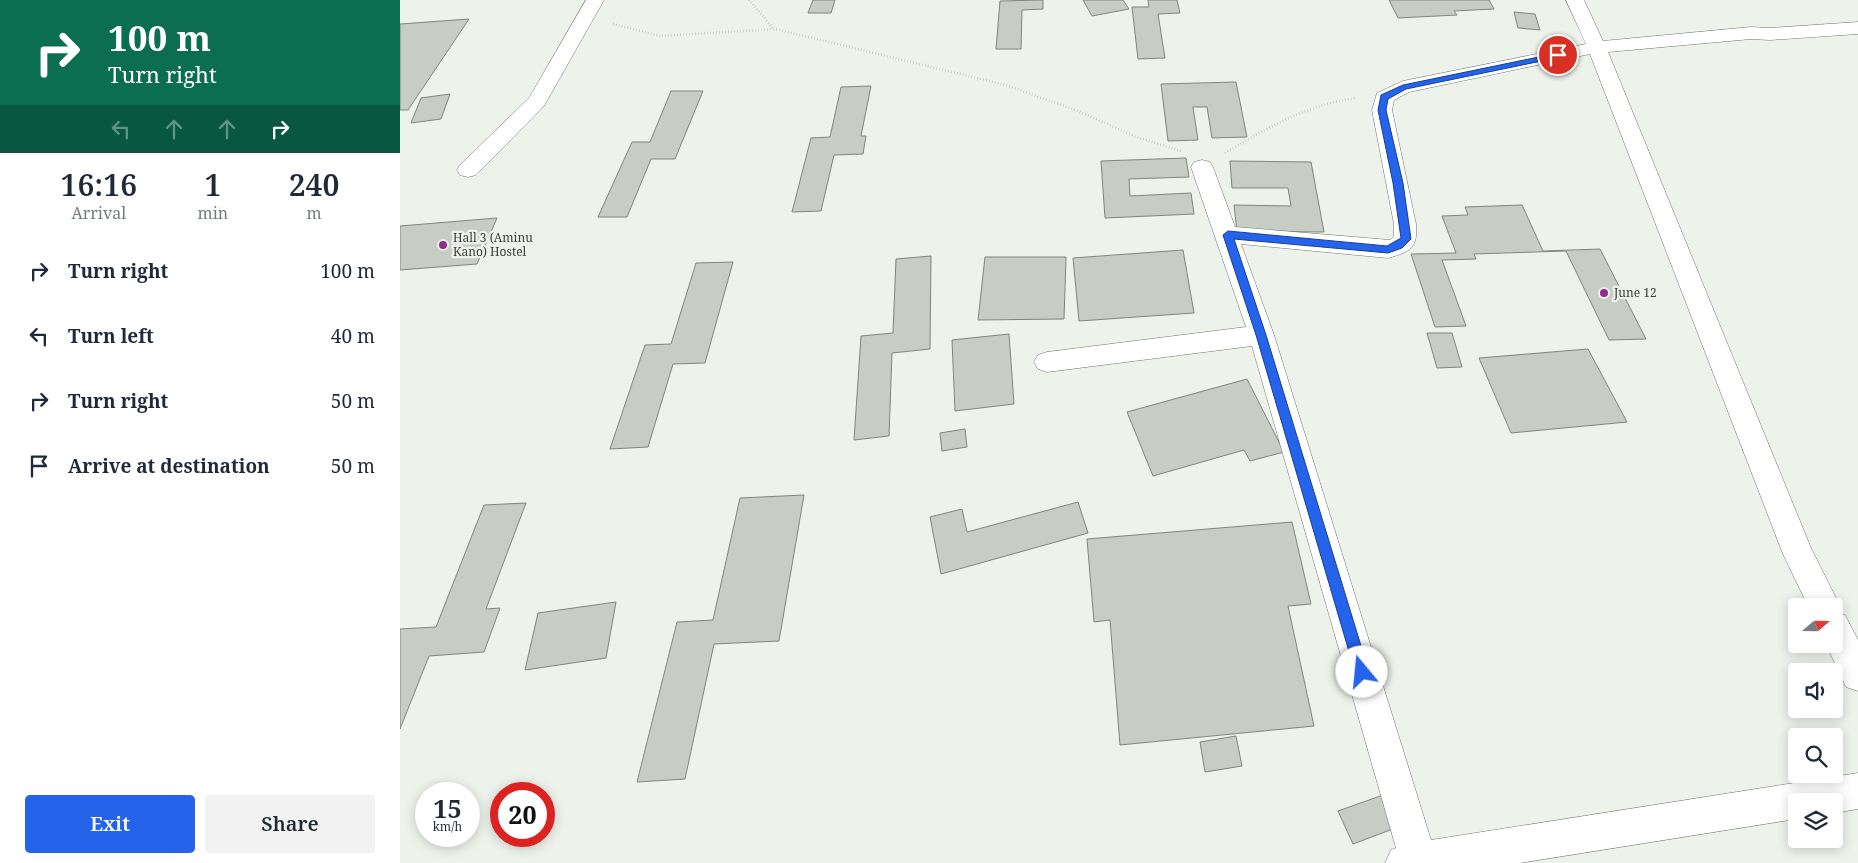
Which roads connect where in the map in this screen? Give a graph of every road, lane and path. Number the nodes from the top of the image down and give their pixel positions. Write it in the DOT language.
graph roads {
  1 [pos="595,0"];
  2 [pos="749,0"];
  3 [pos="1575,0"];
  4 [pos="584,19"];
  5 [pos="1858,28"];
  6 [pos="775,29"];
  7 [pos="1597,47"];
  8 [pos="1384,97"];
  9 [pos="1202,167"];
  10 [pos="468,170"];
  11 [pos="1228,235"];
  12 [pos="1261,335"];
  13 [pos="1047,362"];
  14 [pos="1820,598"];
  15 [pos="1843,644"];
  16 [pos="1858,675"];
  17 [pos="1858,791"];
  18 [pos="1411,861"];
  1 -- 4 [label="street"];
  2 -- 6 [label="path"];
  3 -- 7 [label="street"];
  4 -- 6 [label="path"];
  4 -- 10 [label="street"];
  5 -- 7 [label="street"];
  6 -- 9 [label="path"];
  7 -- 8 [label="street"];
  7 -- 14 [label="street"];
  8 -- 9 [label="path"];
  8 -- 11 [label="street"];
  9 -- 11 [label="street"];
  11 -- 12 [label="street"];
  12 -- 13 [label="street"];
  12 -- 18 [label="street"];
  15 -- 16 [label="street"];
  17 -- 18 [label="street"];
}
